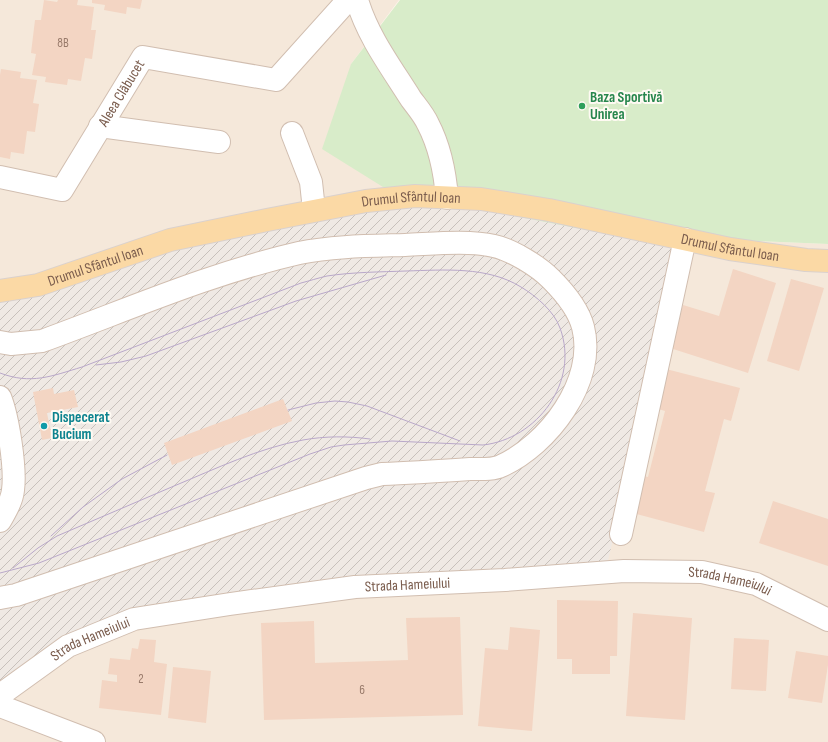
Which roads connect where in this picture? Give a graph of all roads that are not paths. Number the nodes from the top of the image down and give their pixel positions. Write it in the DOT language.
graph roads {
  1 [pos="348,0"];
  2 [pos="357,0"];
  3 [pos="100,126"];
  4 [pos="292,133"];
  5 [pos="219,142"];
  6 [pos="0,177"];
  7 [pos="447,198"];
  8 [pos="314,210"];
  9 [pos="685,239"];
  10 [pos="828,261"];
  11 [pos="0,291"];
  12 [pos="0,342"];
  13 [pos="0,397"];
  14 [pos="0,521"];
  15 [pos="621,534"];
  16 [pos="0,598"];
  17 [pos="828,620"];
  18 [pos="0,695"];
  19 [pos="0,706"];
  20 [pos="94,742"];
  1 -- 3 [label="street, Aleea Clăbucet"];
  2 -- 7 [label="street"];
  3 -- 5 [label="street"];
  3 -- 6 [label="street, Aleea Clăbucet"];
  4 -- 8 [label="street"];
  7 -- 8 [label="main road, Drumul Sfântul Ioan"];
  7 -- 9 [label="main road, Drumul Sfântul Ioan"];
  8 -- 11 [label="main road, Drumul Sfântul Ioan"];
  9 -- 10 [label="main road, Drumul Sfântul Ioan"];
  9 -- 15 [label="street"];
  12 -- 16 [label="street"];
  13 -- 14 [label="street"];
  17 -- 18 [label="street, Strada Hameiului"];
  19 -- 20 [label="street"];
}
